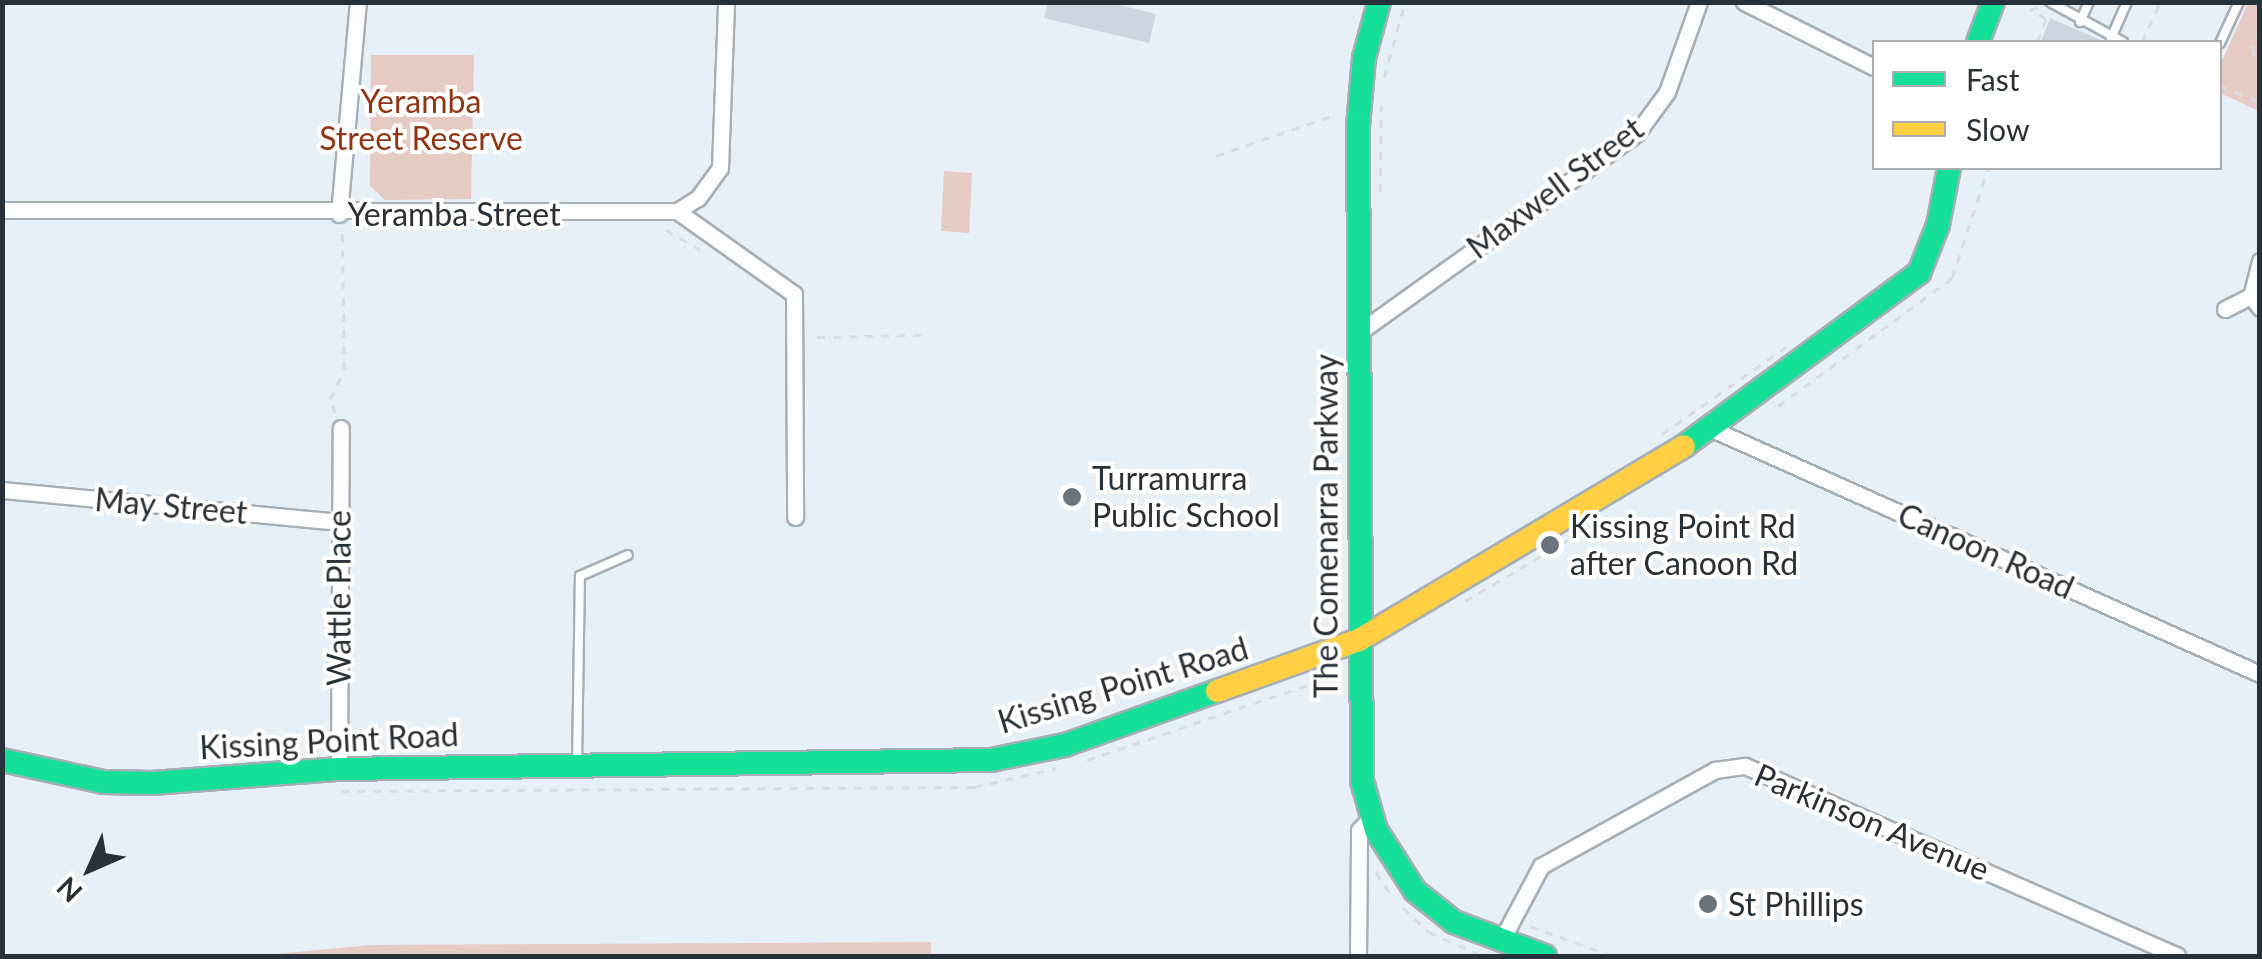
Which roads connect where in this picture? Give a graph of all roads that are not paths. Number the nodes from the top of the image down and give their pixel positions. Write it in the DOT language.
graph roads {
  1 [pos="358,2"];
  2 [pos="726,2"];
  3 [pos="1379,2"];
  4 [pos="1699,2"];
  5 [pos="1744,2"];
  6 [pos="1993,2"];
  7 [pos="2089,2"];
  8 [pos="2127,2"];
  9 [pos="2239,2"];
  10 [pos="2051,6"];
  11 [pos="2080,22"];
  12 [pos="2111,38"];
  13 [pos="1979,40"];
  14 [pos="2117,40"];
  15 [pos="2221,40"];
  16 [pos="1872,67"];
  17 [pos="1949,170"];
  18 [pos="2,210"];
  19 [pos="677,212"];
  20 [pos="339,214"];
  21 [pos="2260,261"];
  22 [pos="2256,302"];
  23 [pos="2225,308"];
  24 [pos="1358,333"];
  25 [pos="341,428"];
  26 [pos="1712,429"];
  27 [pos="2,490"];
  28 [pos="795,517"];
  29 [pos="340,522"];
  30 [pos="628,555"];
  31 [pos="1360,640"];
  32 [pos="2260,674"];
  33 [pos="2,760"];
  34 [pos="578,766"];
  35 [pos="338,768"];
  36 [pos="1370,818"];
  37 [pos="1501,941"];
  38 [pos="1358,956"];
  39 [pos="1545,956"];
  40 [pos="2177,956"];
  1 -- 20 [label="street"];
  2 -- 19 [label="street"];
  3 -- 24 [label="main road, The Comenarra Parkway"];
  4 -- 24 [label="street, Maxwell Street"];
  5 -- 16 [label="street"];
  6 -- 13 [label="main road"];
  7 -- 11 [label="lane"];
  8 -- 12 [label="lane"];
  9 -- 15 [label="lane"];
  10 -- 11 [label="lane"];
  11 -- 12 [label="lane"];
  12 -- 14 [label="lane"];
  17 -- 26 [label="main road, Kissing Point Road"];
  18 -- 20 [label="street, Yeramba Street"];
  19 -- 20 [label="street, Yeramba Street"];
  19 -- 28 [label="street"];
  21 -- 22 [label="street"];
  22 -- 23 [label="street"];
  24 -- 31 [label="main road, The Comenarra Parkway"];
  25 -- 29 [label="street, Wattle Place"];
  26 -- 31 [label="main road, Kissing Point Road"];
  26 -- 32 [label="street, Canoon Road"];
  27 -- 29 [label="street, May Street"];
  29 -- 35 [label="street, Wattle Place"];
  30 -- 34 [label="lane"];
  31 -- 34 [label="main road, Kissing Point Road"];
  31 -- 36 [label="main road, The Comenarra Parkway"];
  33 -- 35 [label="main road, Kissing Point Road"];
  34 -- 35 [label="main road, Kissing Point Road"];
  36 -- 37 [label="main road, The Comenarra Parkway"];
  36 -- 38 [label="street"];
  37 -- 39 [label="main road, The Comenarra Parkway"];
  37 -- 40 [label="street, Parkinson Avenue"];
}
